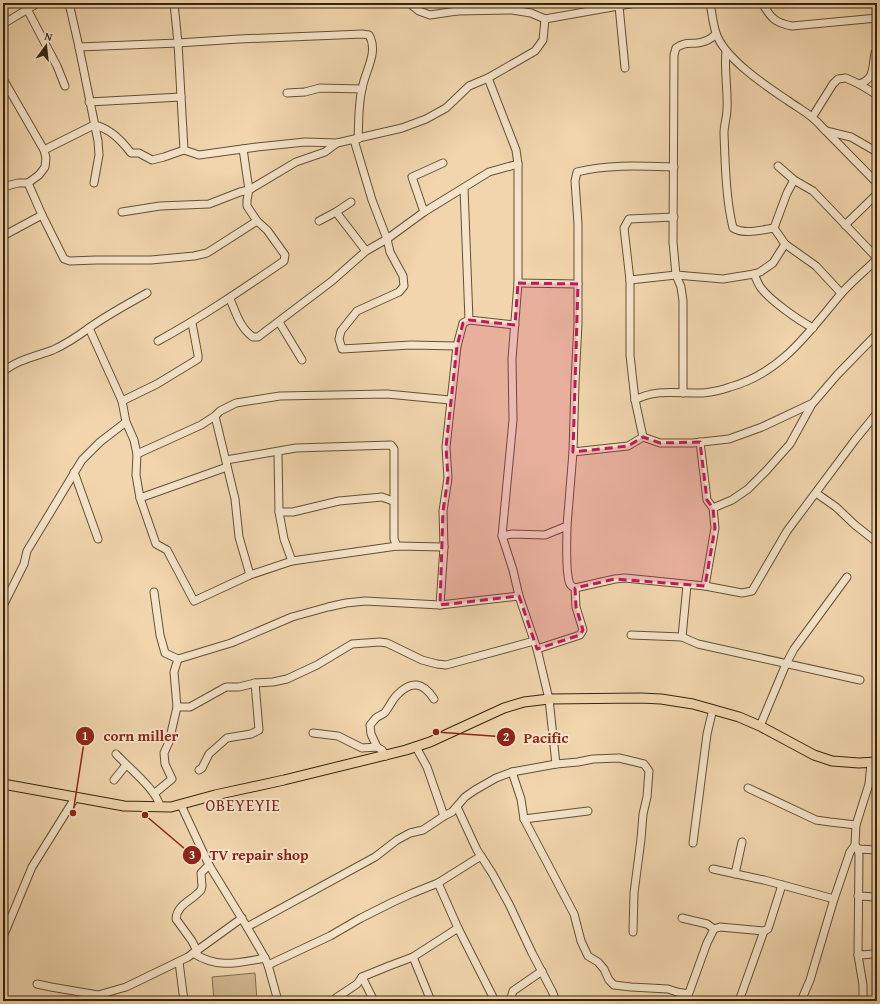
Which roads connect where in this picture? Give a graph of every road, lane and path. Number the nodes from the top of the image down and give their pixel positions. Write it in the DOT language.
graph roads {
  1 [pos="38,3"];
  2 [pos="69,3"];
  3 [pos="174,3"];
  4 [pos="409,3"];
  5 [pos="455,3"];
  6 [pos="635,3"];
  7 [pos="710,3"];
  8 [pos="762,3"];
  9 [pos="619,6"];
  10 [pos="27,9"];
  11 [pos="457,11"];
  12 [pos="877,18"];
  13 [pos="545,19"];
  14 [pos="3,24"];
  15 [pos="716,34"];
  16 [pos="178,43"];
  17 [pos="79,47"];
  18 [pos="726,51"];
  19 [pos="877,53"];
  20 [pos="625,68"];
  21 [pos="488,78"];
  22 [pos="3,79"];
  23 [pos="859,84"];
  24 [pos="65,86"];
  25 [pos="362,89"];
  26 [pos="287,93"];
  27 [pos="877,95"];
  28 [pos="181,97"];
  29 [pos="89,102"];
  30 [pos="813,116"];
  31 [pos="94,125"];
  32 [pos="826,131"];
  33 [pos="356,139"];
  34 [pos="337,143"];
  35 [pos="243,149"];
  36 [pos="44,150"];
  37 [pos="184,150"];
  38 [pos="877,152"];
  39 [pos="443,163"];
  40 [pos="518,164"];
  41 [pos="778,166"];
  42 [pos="674,167"];
  43 [pos="794,180"];
  44 [pos="28,183"];
  45 [pos="94,183"];
  46 [pos="877,183"];
  47 [pos="3,187"];
  48 [pos="464,188"];
  49 [pos="249,190"];
  50 [pos="877,194"];
  51 [pos="351,202"];
  52 [pos="122,212"];
  53 [pos="336,212"];
  54 [pos="424,212"];
  55 [pos="42,215"];
  56 [pos="674,217"];
  57 [pos="258,221"];
  58 [pos="319,221"];
  59 [pos="845,225"];
  60 [pos="774,228"];
  61 [pos="3,236"];
  62 [pos="387,239"];
  63 [pos="785,244"];
  64 [pos="366,251"];
  65 [pos="877,258"];
  66 [pos="754,274"];
  67 [pos="676,275"];
  68 [pos="630,280"];
  69 [pos="518,283"];
  70 [pos="578,284"];
  71 [pos="147,293"];
  72 [pos="841,294"];
  73 [pos="230,299"];
  74 [pos="470,320"];
  75 [pos="279,322"];
  76 [pos="192,323"];
  77 [pos="515,324"];
  78 [pos="89,328"];
  79 [pos="813,328"];
  80 [pos="877,334"];
  81 [pos="158,341"];
  82 [pos="457,346"];
  83 [pos="302,360"];
  84 [pos="3,371"];
  85 [pos="683,393"];
  86 [pos="450,400"];
  87 [pos="635,400"];
  88 [pos="122,401"];
  89 [pos="812,404"];
  90 [pos="877,413"];
  91 [pos="216,416"];
  92 [pos="126,422"];
  93 [pos="644,437"];
  94 [pos="700,442"];
  95 [pos="278,452"];
  96 [pos="573,452"];
  97 [pos="137,454"];
  98 [pos="227,463"];
  99 [pos="74,472"];
  100 [pos="816,493"];
  101 [pos="140,498"];
  102 [pos="393,501"];
  103 [pos="713,508"];
  104 [pos="279,512"];
  105 [pos="567,526"];
  106 [pos="502,536"];
  107 [pos="98,539"];
  108 [pos="877,540"];
  109 [pos="397,546"];
  110 [pos="444,547"];
  111 [pos="292,561"];
  112 [pos="250,575"];
  113 [pos="847,577"];
  114 [pos="687,585"];
  115 [pos="705,586"];
  116 [pos="575,588"];
  117 [pos="154,592"];
  118 [pos="519,596"];
  119 [pos="440,605"];
  120 [pos="3,606"];
  121 [pos="631,635"];
  122 [pos="682,636"];
  123 [pos="534,641"];
  124 [pos="537,649"];
  125 [pos="178,659"];
  126 [pos="786,664"];
  127 [pos="860,680"];
  128 [pos="255,683"];
  129 [pos="434,699"];
  130 [pos="549,699"];
  131 [pos="177,707"];
  132 [pos="713,709"];
  133 [pos="760,726"];
  134 [pos="313,733"];
  135 [pos="377,747"];
  136 [pos="416,747"];
  137 [pos="116,754"];
  138 [pos="386,756"];
  139 [pos="874,762"];
  140 [pos="556,764"];
  141 [pos="126,765"];
  142 [pos="199,770"];
  143 [pos="512,772"];
  144 [pos="114,780"];
  145 [pos="3,784"];
  146 [pos="748,788"];
  147 [pos="155,793"];
  148 [pos="75,798"];
  149 [pos="181,805"];
  150 [pos="160,807"];
  151 [pos="457,807"];
  152 [pos="588,811"];
  153 [pos="444,816"];
  154 [pos="524,819"];
  155 [pos="856,825"];
  156 [pos="742,842"];
  157 [pos="693,843"];
  158 [pos="856,847"];
  159 [pos="877,850"];
  160 [pos="481,856"];
  161 [pos="209,865"];
  162 [pos="713,869"];
  163 [pos="735,874"];
  164 [pos="438,883"];
  165 [pos="782,885"];
  166 [pos="858,896"];
  167 [pos="877,897"];
  168 [pos="834,899"];
  169 [pos="242,918"];
  170 [pos="682,918"];
  171 [pos="247,927"];
  172 [pos="458,928"];
  173 [pos="714,929"];
  174 [pos="764,931"];
  175 [pos="632,932"];
  176 [pos="3,937"];
  177 [pos="195,952"];
  178 [pos="877,954"];
  179 [pos="858,955"];
  180 [pos="413,957"];
  181 [pos="179,962"];
  182 [pos="266,962"];
  183 [pos="542,971"];
  184 [pos="362,977"];
  185 [pos="37,984"];
  186 [pos="98,998"];
  187 [pos="687,998"];
  188 [pos="184,1001"];
  189 [pos="278,1001"];
  190 [pos="337,1001"];
  191 [pos="374,1001"];
  192 [pos="431,1001"];
  193 [pos="495,1001"];
  194 [pos="510,1001"];
  195 [pos="556,1001"];
  196 [pos="739,1001"];
  197 [pos="801,1001"];
  198 [pos="864,1001"];
  1 -- 10 [label="street"];
  2 -- 17 [label="street"];
  3 -- 16 [label="street"];
  4 -- 11 [label="street"];
  5 -- 11 [label="street"];
  6 -- 9 [label="street"];
  7 -- 15 [label="street"];
  8 -- 12 [label="street"];
  9 -- 13 [label="street"];
  9 -- 20 [label="street"];
  10 -- 14 [label="street"];
  10 -- 24 [label="street"];
  11 -- 13 [label="street"];
  13 -- 21 [label="street"];
  15 -- 18 [label="street"];
  15 -- 42 [label="street"];
  16 -- 17 [label="street"];
  16 -- 25 [label="street"];
  16 -- 28 [label="street"];
  17 -- 29 [label="street"];
  18 -- 30 [label="street"];
  18 -- 60 [label="street"];
  19 -- 23 [label="street"];
  21 -- 33 [label="street"];
  21 -- 40 [label="street"];
  22 -- 36 [label="street"];
  23 -- 27 [label="street"];
  23 -- 30 [label="street"];
  25 -- 26 [label="street"];
  25 -- 33 [label="street"];
  28 -- 29 [label="street"];
  28 -- 37 [label="street"];
  29 -- 31 [label="street"];
  30 -- 32 [label="street"];
  31 -- 36 [label="street"];
  31 -- 37 [label="street"];
  31 -- 45 [label="street"];
  32 -- 38 [label="street"];
  32 -- 46 [label="street"];
  33 -- 34 [label="street"];
  33 -- 62 [label="street"];
  34 -- 35 [label="street"];
  34 -- 49 [label="street"];
  35 -- 37 [label="street"];
  35 -- 49 [label="street"];
  36 -- 44 [label="street"];
  39 -- 54 [label="street"];
  40 -- 48 [label="street"];
  40 -- 69 [label="street"];
  41 -- 43 [label="street"];
  42 -- 56 [label="street"];
  42 -- 70 [label="street"];
  43 -- 59 [label="street"];
  43 -- 60 [label="street"];
  44 -- 47 [label="street"];
  44 -- 55 [label="street"];
  48 -- 54 [label="street"];
  48 -- 74 [label="street"];
  49 -- 52 [label="street"];
  49 -- 57 [label="street"];
  50 -- 59 [label="street"];
  51 -- 53 [label="street"];
  53 -- 58 [label="street"];
  53 -- 64 [label="street"];
  54 -- 62 [label="street"];
  55 -- 57 [label="street"];
  55 -- 61 [label="street"];
  56 -- 67 [label="street"];
  56 -- 68 [label="street"];
  57 -- 73 [label="street"];
  59 -- 65 [label="street"];
  60 -- 63 [label="street"];
  62 -- 64 [label="street"];
  62 -- 82 [label="street"];
  63 -- 66 [label="street"];
  63 -- 72 [label="street"];
  64 -- 75 [label="street"];
  65 -- 72 [label="street"];
  66 -- 67 [label="street"];
  66 -- 79 [label="street"];
  67 -- 68 [label="street"];
  67 -- 85 [label="street"];
  68 -- 87 [label="street"];
  69 -- 70 [label="street"];
  69 -- 77 [label="street"];
  70 -- 96 [label="street"];
  71 -- 78 [label="street"];
  72 -- 79 [label="street"];
  73 -- 75 [label="street"];
  73 -- 76 [label="street"];
  74 -- 77 [label="street"];
  74 -- 82 [label="street"];
  75 -- 83 [label="street"];
  76 -- 81 [label="street"];
  76 -- 88 [label="street"];
  77 -- 106 [label="street"];
  78 -- 84 [label="street"];
  78 -- 88 [label="street"];
  79 -- 85 [label="street"];
  80 -- 89 [label="street"];
  82 -- 86 [label="street"];
  85 -- 87 [label="street"];
  86 -- 91 [label="street"];
  86 -- 110 [label="street"];
  87 -- 93 [label="street"];
  88 -- 92 [label="street"];
  89 -- 94 [label="street"];
  89 -- 103 [label="street"];
  90 -- 100 [label="street"];
  91 -- 97 [label="street"];
  91 -- 98 [label="street"];
  92 -- 97 [label="street"];
  92 -- 99 [label="street"];
  93 -- 94 [label="street"];
  93 -- 96 [label="street"];
  94 -- 103 [label="street"];
  95 -- 98 [label="street"];
  95 -- 102 [label="street"];
  95 -- 104 [label="street"];
  96 -- 105 [label="street"];
  97 -- 101 [label="street"];
  98 -- 101 [label="street"];
  98 -- 112 [label="street"];
  99 -- 107 [label="street"];
  99 -- 120 [label="street"];
  100 -- 108 [label="street"];
  100 -- 115 [label="street"];
  101 -- 112 [label="street"];
  102 -- 104 [label="street"];
  102 -- 109 [label="street"];
  103 -- 115 [label="street"];
  104 -- 111 [label="street"];
  105 -- 106 [label="street"];
  105 -- 116 [label="street"];
  106 -- 118 [label="street"];
  109 -- 110 [label="street"];
  109 -- 111 [label="street"];
  110 -- 119 [label="street"];
  111 -- 112 [label="street"];
  113 -- 126 [label="street"];
  114 -- 115 [label="street"];
  114 -- 116 [label="street"];
  114 -- 122 [label="street"];
  116 -- 124 [label="street"];
  117 -- 125 [label="street"];
  118 -- 119 [label="street"];
  118 -- 123 [label="street"];
  119 -- 125 [label="street"];
  121 -- 122 [label="street"];
  122 -- 126 [label="street"];
  123 -- 124 [label="street"];
  123 -- 128 [label="street"];
  124 -- 130 [label="street"];
  125 -- 131 [label="street"];
  126 -- 127 [label="street"];
  126 -- 133 [label="street"];
  128 -- 131 [label="street"];
  128 -- 142 [label="street"];
  129 -- 135 [label="street"];
  130 -- 132 [label="main road"];
  130 -- 136 [label="main road"];
  130 -- 140 [label="street"];
  131 -- 147 [label="street"];
  132 -- 133 [label="main road"];
  132 -- 157 [label="street"];
  133 -- 139 [label="main road"];
  134 -- 135 [label="street"];
  135 -- 138 [label="street"];
  136 -- 138 [label="main road"];
  136 -- 153 [label="street"];
  137 -- 141 [label="street"];
  138 -- 149 [label="main road"];
  139 -- 155 [label="street"];
  140 -- 143 [label="street"];
  140 -- 175 [label="street"];
  141 -- 144 [label="street"];
  141 -- 147 [label="street"];
  143 -- 151 [label="street"];
  143 -- 154 [label="street"];
  145 -- 148 [label="main road"];
  146 -- 155 [label="street"];
  147 -- 150 [label="street"];
  148 -- 150 [label="main road"];
  148 -- 176 [label="street"];
  149 -- 150 [label="main road"];
  149 -- 161 [label="street"];
  151 -- 153 [label="street"];
  151 -- 160 [label="street"];
  152 -- 154 [label="street"];
  153 -- 171 [label="street"];
  154 -- 187 [label="street"];
  155 -- 158 [label="street"];
  156 -- 163 [label="street"];
  158 -- 159 [label="street"];
  158 -- 166 [label="street"];
  158 -- 168 [label="street"];
  160 -- 164 [label="street"];
  160 -- 183 [label="street"];
  161 -- 169 [label="street"];
  161 -- 177 [label="street"];
  162 -- 163 [label="street"];
  163 -- 165 [label="street"];
  164 -- 172 [label="street"];
  164 -- 182 [label="street"];
  165 -- 168 [label="street"];
  165 -- 174 [label="street"];
  166 -- 167 [label="street"];
  166 -- 179 [label="street"];
  168 -- 197 [label="street"];
  169 -- 171 [label="street"];
  169 -- 177 [label="street"];
  170 -- 173 [label="street"];
  171 -- 182 [label="street"];
  172 -- 180 [label="street"];
  172 -- 193 [label="street"];
  173 -- 174 [label="street"];
  173 -- 187 [label="street"];
  174 -- 196 [label="street"];
  177 -- 181 [label="street"];
  177 -- 182 [label="street"];
  178 -- 179 [label="street"];
  179 -- 198 [label="street"];
  180 -- 184 [label="street"];
  180 -- 192 [label="street"];
  181 -- 186 [label="street"];
  181 -- 188 [label="street"];
  182 -- 189 [label="street"];
  183 -- 194 [label="street"];
  183 -- 195 [label="street"];
  184 -- 190 [label="street"];
  184 -- 191 [label="street"];
  185 -- 186 [label="street"];
}
